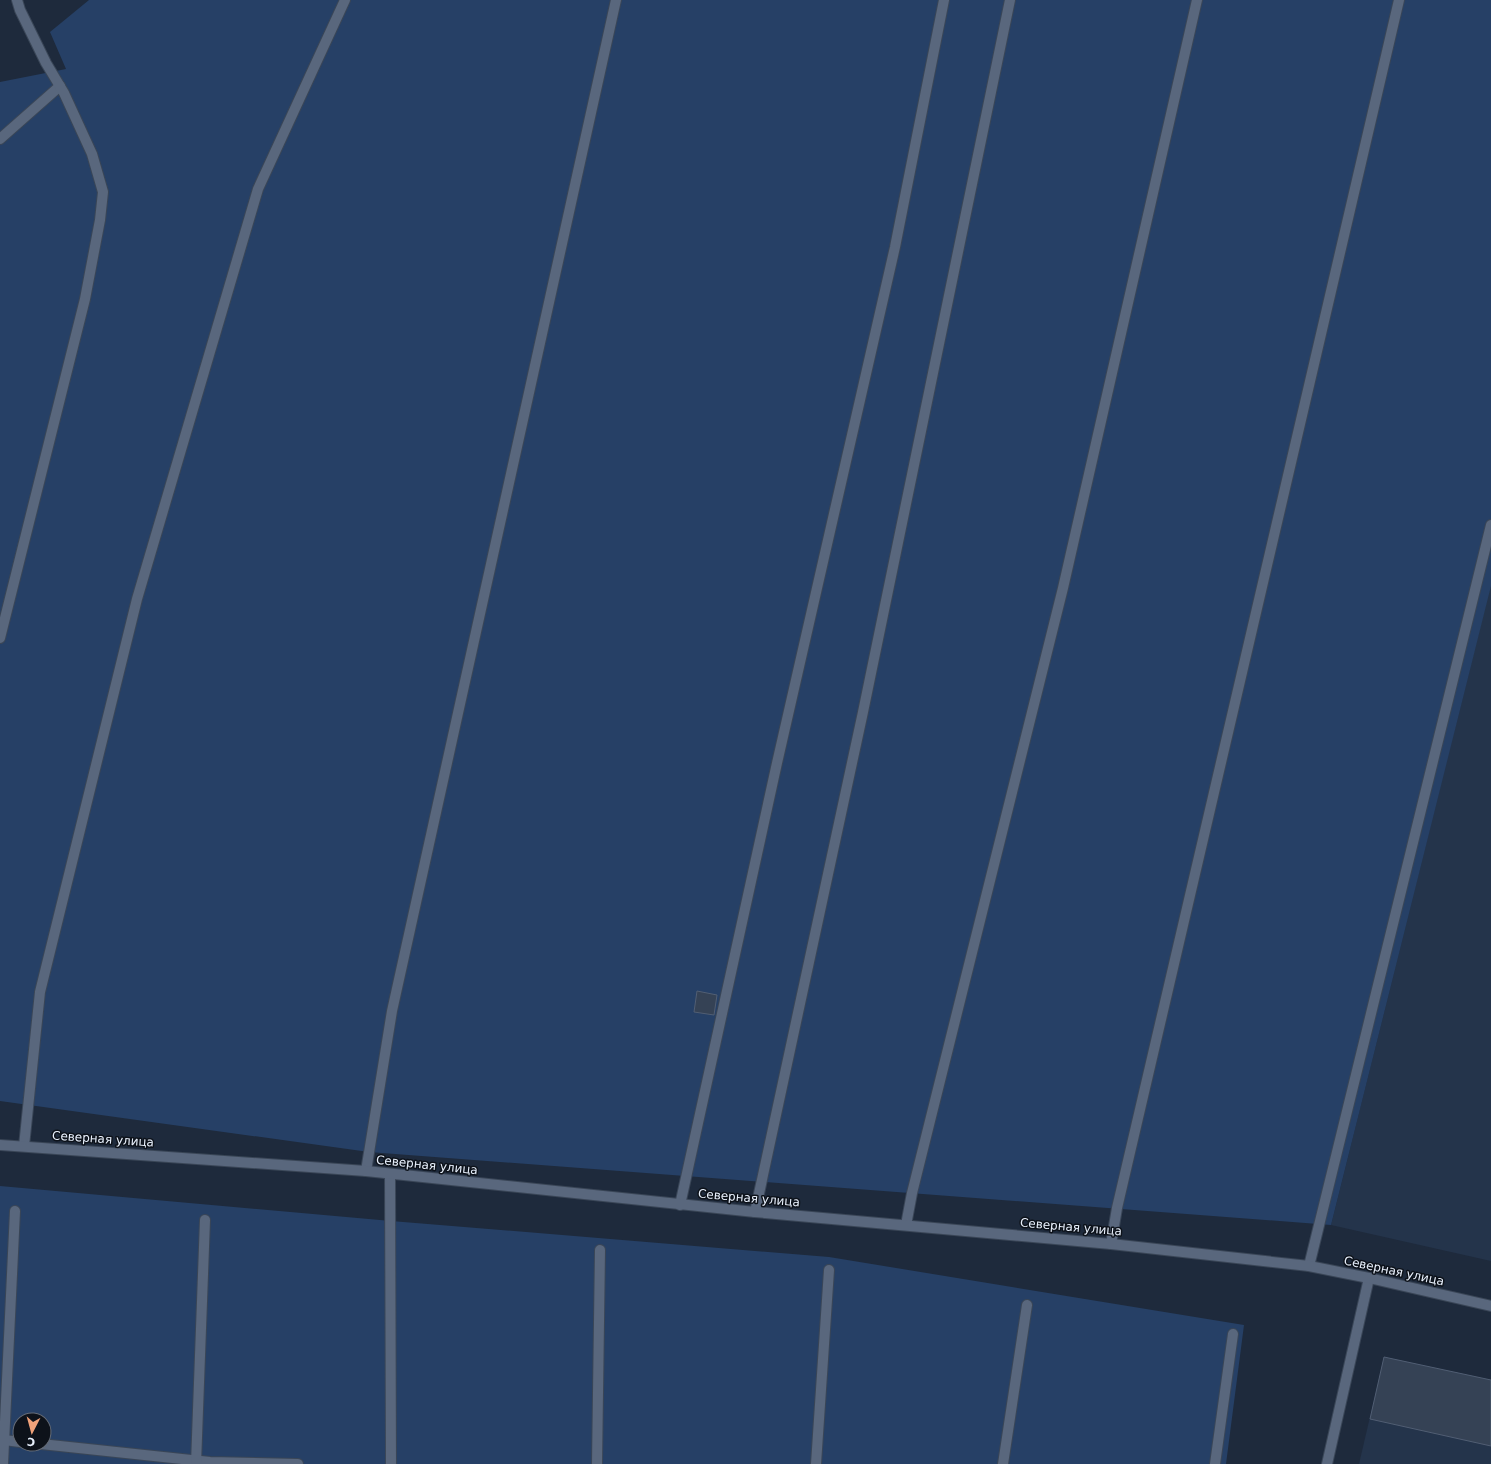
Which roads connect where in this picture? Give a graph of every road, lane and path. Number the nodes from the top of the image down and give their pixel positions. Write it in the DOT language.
graph roads {
  1 [pos="17,0"];
  2 [pos="345,0"];
  3 [pos="616,0"];
  4 [pos="944,0"];
  5 [pos="1010,0"];
  6 [pos="1197,0"];
  7 [pos="1399,0"];
  8 [pos="60,86"];
  9 [pos="0,139"];
  10 [pos="1491,525"];
  11 [pos="0,638"];
  12 [pos="0,1145"];
  13 [pos="24,1146"];
  14 [pos="366,1172"];
  15 [pos="390,1174"];
  16 [pos="680,1205"];
  17 [pos="15,1211"];
  18 [pos="755,1212"];
  19 [pos="205,1220"];
  20 [pos="906,1225"];
  21 [pos="1111,1244"];
  22 [pos="600,1250"];
  23 [pos="1308,1266"];
  24 [pos="829,1270"];
  25 [pos="1369,1278"];
  26 [pos="1027,1305"];
  27 [pos="1491,1306"];
  28 [pos="1233,1334"];
  29 [pos="4,1440"];
  30 [pos="12,1441"];
  31 [pos="52,1445"];
  32 [pos="196,1462"];
  33 [pos="3,1464"];
  34 [pos="298,1464"];
  35 [pos="391,1464"];
  36 [pos="597,1464"];
  37 [pos="816,1464"];
  38 [pos="1003,1464"];
  39 [pos="1215,1464"];
  40 [pos="1328,1464"];
  1 -- 8 [label="street"];
  2 -- 13 [label="street"];
  3 -- 14 [label="street"];
  4 -- 16 [label="street"];
  5 -- 18 [label="street"];
  6 -- 20 [label="street"];
  7 -- 21 [label="street"];
  8 -- 9 [label="street"];
  8 -- 11 [label="street"];
  10 -- 23 [label="street"];
  12 -- 13 [label="street, Северная улица"];
  13 -- 14 [label="street, Северная улица"];
  14 -- 15 [label="street, Северная улица"];
  15 -- 16 [label="street, Северная улица"];
  15 -- 35 [label="street"];
  16 -- 18 [label="street, Северная улица"];
  17 -- 29 [label="street"];
  18 -- 20 [label="street, Северная улица"];
  19 -- 32 [label="street"];
  20 -- 21 [label="street, Северная улица"];
  21 -- 23 [label="street, Северная улица"];
  22 -- 36 [label="street"];
  23 -- 25 [label="street, Северная улица"];
  24 -- 37 [label="street"];
  25 -- 27 [label="street, Северная улица"];
  25 -- 40 [label="street"];
  26 -- 38 [label="street"];
  28 -- 39 [label="street"];
  29 -- 30 [label="street"];
  29 -- 33 [label="street"];
  31 -- 32 [label="street"];
  32 -- 34 [label="street"];
}
